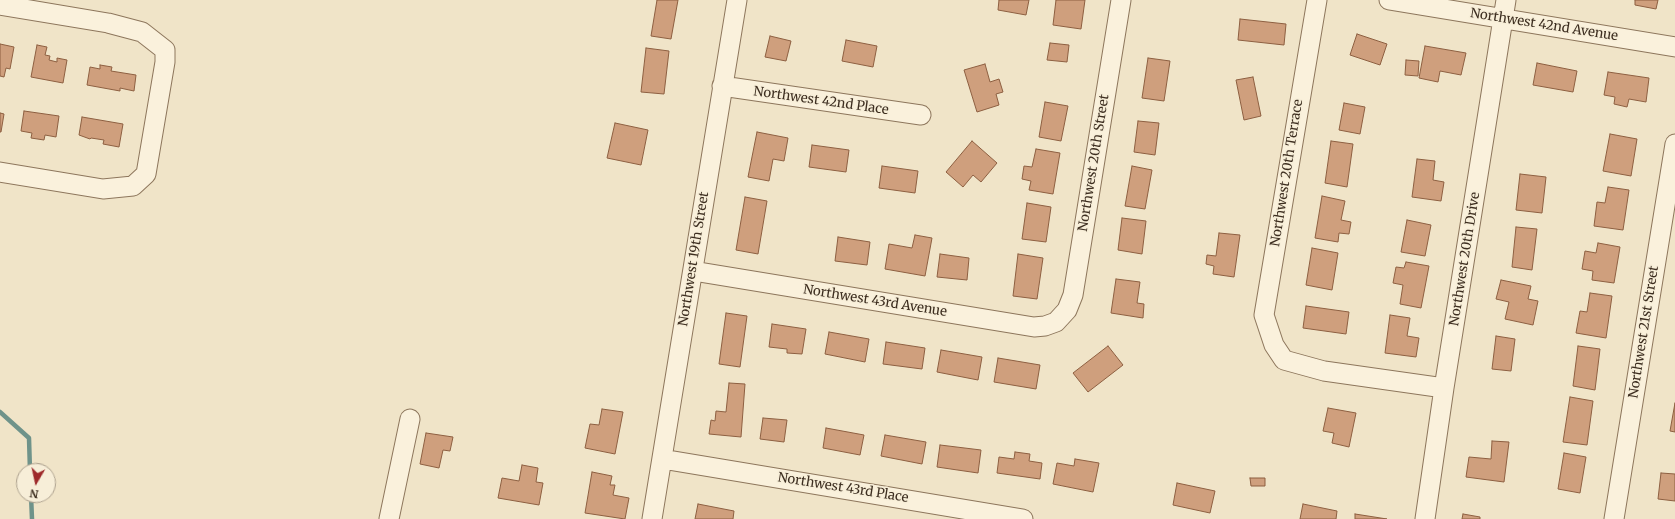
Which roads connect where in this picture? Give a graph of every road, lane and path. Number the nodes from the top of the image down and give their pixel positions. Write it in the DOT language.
graph roads {
  1 [pos="737,0"];
  2 [pos="1121,0"];
  3 [pos="1316,0"];
  4 [pos="1389,0"];
  5 [pos="0,5"];
  6 [pos="1505,9"];
  7 [pos="1675,47"];
  8 [pos="722,86"];
  9 [pos="921,115"];
  10 [pos="1675,144"];
  11 [pos="0,172"];
  12 [pos="693,271"];
  13 [pos="1056,322"];
  14 [pos="1444,388"];
  15 [pos="410,419"];
  16 [pos="662,459"];
  17 [pos="390,519"];
  18 [pos="652,519"];
  19 [pos="1023,519"];
  20 [pos="1425,519"];
  21 [pos="1614,519"];
  1 -- 8 [label="street, Northwest 19th Street"];
  2 -- 13 [label="street, Northwest 20th Street"];
  3 -- 14 [label="street, Northwest 20th Terrace"];
  4 -- 6 [label="street, Northwest 42nd Avenue"];
  5 -- 11 [label="street"];
  6 -- 7 [label="street, Northwest 42nd Avenue"];
  6 -- 14 [label="street, Northwest 20th Drive"];
  8 -- 9 [label="street, Northwest 42nd Place"];
  8 -- 12 [label="street, Northwest 19th Street"];
  10 -- 21 [label="street, Northwest 21st Street"];
  12 -- 13 [label="street, Northwest 43rd Avenue"];
  12 -- 16 [label="street, Northwest 19th Street"];
  14 -- 20 [label="street, Northwest 20th Drive"];
  15 -- 17 [label="street"];
  16 -- 18 [label="street, Northwest 19th Street"];
  16 -- 19 [label="street, Northwest 43rd Place"];
}
